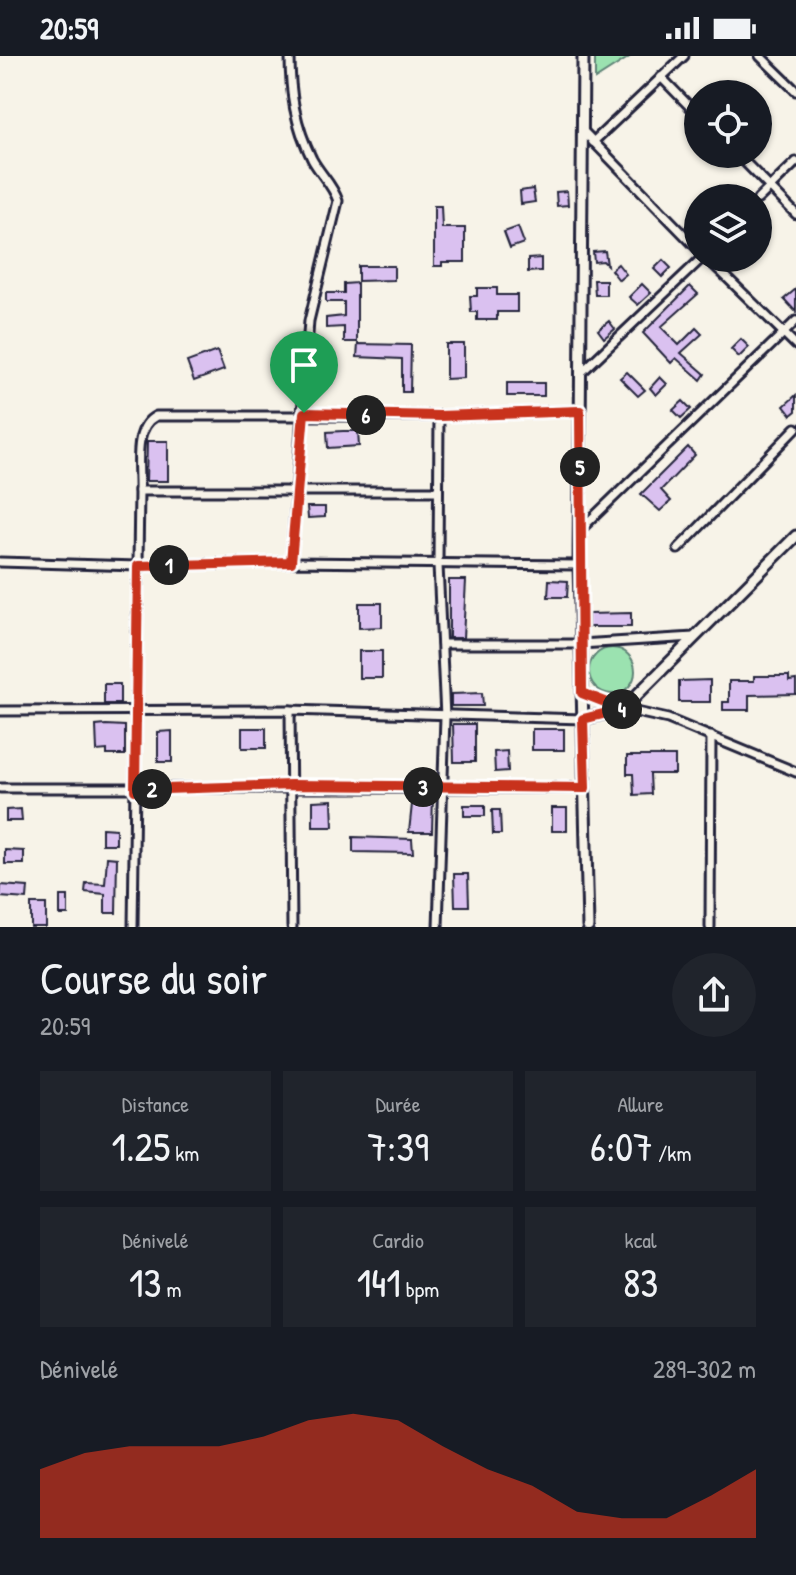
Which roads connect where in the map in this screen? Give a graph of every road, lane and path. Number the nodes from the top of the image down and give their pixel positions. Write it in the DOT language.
graph roads {
  1 [pos="290,56"];
  2 [pos="583,56"];
  3 [pos="684,56"];
  4 [pos="760,56"];
  5 [pos="661,77"];
  6 [pos="796,91"];
  7 [pos="684,101"];
  8 [pos="584,132"];
  9 [pos="593,142"];
  10 [pos="796,162"];
  11 [pos="751,168"];
  12 [pos="766,184"];
  13 [pos="772,184"];
  14 [pos="772,190"];
  15 [pos="796,214"];
  16 [pos="684,235"];
  17 [pos="690,272"];
  18 [pos="720,272"];
  19 [pos="796,321"];
  20 [pos="784,333"];
  21 [pos="796,345"];
  22 [pos="583,371"];
  23 [pos="580,411"];
  24 [pos="304,413"];
  25 [pos="439,416"];
  26 [pos="796,428"];
  27 [pos="295,489"];
  28 [pos="139,491"];
  29 [pos="438,491"];
  30 [pos="580,530"];
  31 [pos="796,536"];
  32 [pos="678,549"];
  33 [pos="0,562"];
  34 [pos="291,562"];
  35 [pos="438,565"];
  36 [pos="579,565"];
  37 [pos="138,566"];
  38 [pos="694,637"];
  39 [pos="442,644"];
  40 [pos="580,644"];
  41 [pos="582,693"];
  42 [pos="623,709"];
  43 [pos="290,710"];
  44 [pos="0,711"];
  45 [pos="138,711"];
  46 [pos="445,717"];
  47 [pos="583,719"];
  48 [pos="711,736"];
  49 [pos="796,772"];
  50 [pos="291,785"];
  51 [pos="0,788"];
  52 [pos="444,788"];
  53 [pos="585,788"];
  54 [pos="135,790"];
  55 [pos="133,927"];
  56 [pos="292,927"];
  57 [pos="438,927"];
  58 [pos="588,927"];
  59 [pos="710,927"];
  1 -- 24 [label="street"];
  2 -- 8 [label="street"];
  3 -- 5 [label="street"];
  4 -- 6 [label="street"];
  5 -- 7 [label="street"];
  5 -- 9 [label="street"];
  8 -- 9 [label="street"];
  8 -- 22 [label="street"];
  9 -- 16 [label="street"];
  10 -- 13 [label="street"];
  11 -- 12 [label="street"];
  14 -- 15 [label="street"];
  17 -- 22 [label="street"];
  18 -- 20 [label="street"];
  19 -- 20 [label="street"];
  20 -- 21 [label="street"];
  20 -- 30 [label="street"];
  22 -- 23 [label="street"];
  23 -- 25 [label="street"];
  23 -- 30 [label="street"];
  24 -- 25 [label="street"];
  24 -- 27 [label="street"];
  24 -- 28 [label="street"];
  25 -- 29 [label="street"];
  26 -- 32 [label="street"];
  27 -- 28 [label="street"];
  27 -- 29 [label="street"];
  27 -- 34 [label="street"];
  28 -- 37 [label="street"];
  29 -- 35 [label="street"];
  30 -- 36 [label="street"];
  31 -- 38 [label="street"];
  33 -- 37 [label="street"];
  34 -- 35 [label="street"];
  34 -- 37 [label="street"];
  35 -- 36 [label="street"];
  35 -- 39 [label="street"];
  36 -- 40 [label="street"];
  37 -- 45 [label="street"];
  38 -- 40 [label="street"];
  38 -- 42 [label="street"];
  39 -- 40 [label="street"];
  39 -- 46 [label="street"];
  40 -- 41 [label="street"];
  41 -- 42 [label="street"];
  41 -- 47 [label="street"];
  42 -- 47 [label="street"];
  42 -- 48 [label="street"];
  43 -- 45 [label="street"];
  43 -- 46 [label="street"];
  43 -- 50 [label="street"];
  44 -- 45 [label="street"];
  45 -- 54 [label="street"];
  46 -- 47 [label="street"];
  46 -- 52 [label="street"];
  47 -- 53 [label="street"];
  48 -- 49 [label="street"];
  48 -- 59 [label="street"];
  50 -- 52 [label="street"];
  50 -- 54 [label="street"];
  50 -- 56 [label="street"];
  51 -- 54 [label="street"];
  52 -- 53 [label="street"];
  52 -- 57 [label="street"];
  53 -- 58 [label="street"];
  54 -- 55 [label="street"];
}
